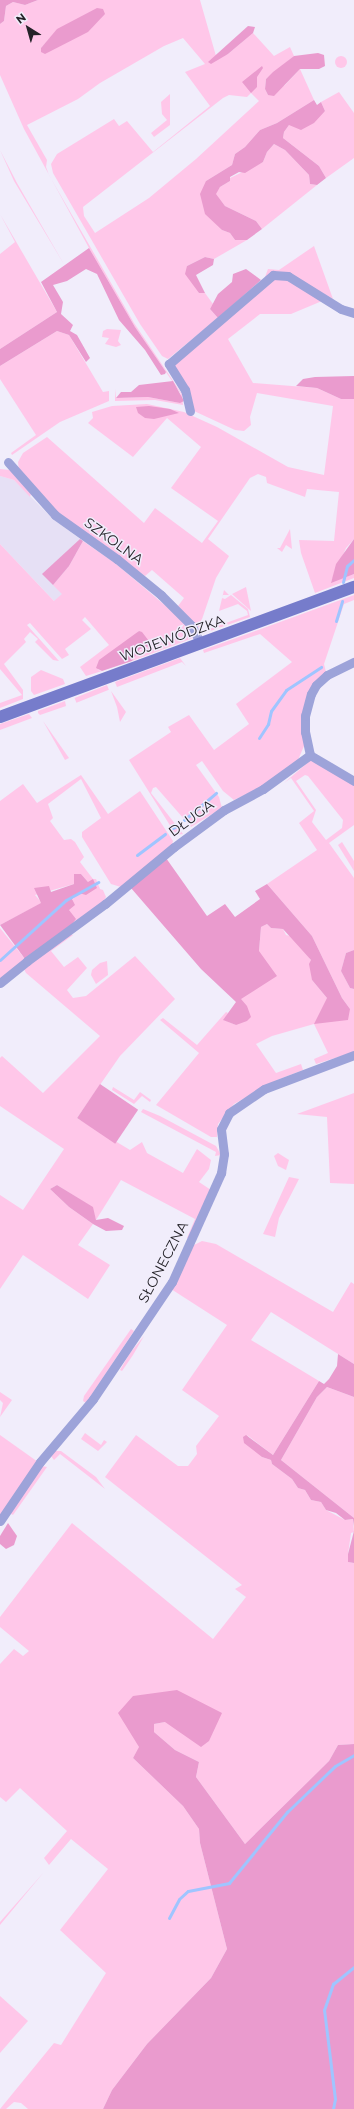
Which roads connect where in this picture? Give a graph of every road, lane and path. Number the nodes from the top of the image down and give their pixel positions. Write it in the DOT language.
graph roads {
  1 [pos="354,313"];
  2 [pos="190,411"];
  3 [pos="8,462"];
  4 [pos="354,587"];
  5 [pos="200,643"];
  6 [pos="354,662"];
  7 [pos="0,717"];
  8 [pos="310,756"];
  9 [pos="354,781"];
  10 [pos="0,983"];
  11 [pos="354,1055"];
  12 [pos="0,1521"];
  1 -- 2 [label="street"];
  3 -- 5 [label="street, SZKOLNA"];
  4 -- 5 [label="main road, WOJEWÓDZKA"];
  5 -- 7 [label="main road, WOJEWÓDZKA"];
  6 -- 8 [label="street"];
  8 -- 9 [label="street"];
  8 -- 10 [label="street, DŁUGA"];
  11 -- 12 [label="street, SŁONECZNA"];
}
